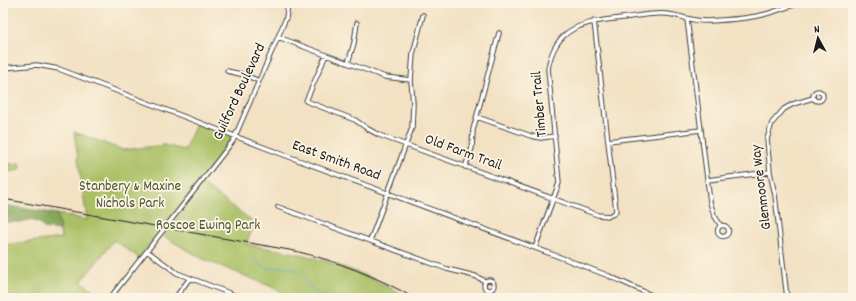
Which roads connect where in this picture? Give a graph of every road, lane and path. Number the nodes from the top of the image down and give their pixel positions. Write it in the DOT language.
graph roads {
  1 [pos="288,3"];
  2 [pos="804,3"];
  3 [pos="423,15"];
  4 [pos="687,19"];
  5 [pos="594,21"];
  6 [pos="357,23"];
  7 [pos="499,33"];
  8 [pos="278,37"];
  9 [pos="326,55"];
  10 [pos="348,63"];
  11 [pos="3,68"];
  12 [pos="227,71"];
  13 [pos="411,80"];
  14 [pos="259,81"];
  15 [pos="813,98"];
  16 [pos="477,117"];
  17 [pos="701,130"];
  18 [pos="236,136"];
  19 [pos="555,136"];
  20 [pos="608,141"];
  21 [pos="406,144"];
  22 [pos="465,167"];
  23 [pos="770,172"];
  24 [pos="707,180"];
  25 [pos="388,193"];
  26 [pos="554,199"];
  27 [pos="278,207"];
  28 [pos="720,226"];
  29 [pos="370,241"];
  30 [pos="535,248"];
  31 [pos="147,251"];
  32 [pos="190,278"];
  33 [pos="485,281"];
  34 [pos="235,297"];
  35 [pos="110,298"];
  36 [pos="175,298"];
  37 [pos="242,298"];
  38 [pos="658,298"];
  39 [pos="787,298"];
  1 -- 8 [label="street, Guilford Boulevard"];
  2 -- 4 [label="street, Timber Trail"];
  3 -- 13 [label="street"];
  4 -- 5 [label="street, Timber Trail"];
  4 -- 17 [label="street"];
  5 -- 19 [label="street, Timber Trail"];
  5 -- 20 [label="street"];
  6 -- 10 [label="street"];
  7 -- 16 [label="street"];
  8 -- 9 [label="street"];
  8 -- 14 [label="street, Guilford Boulevard"];
  9 -- 10 [label="street"];
  9 -- 21 [label="street, Old Farm Trail"];
  10 -- 13 [label="street"];
  11 -- 18 [label="street, East Smith Road"];
  12 -- 14 [label="street"];
  13 -- 21 [label="street"];
  14 -- 18 [label="street, Guilford Boulevard"];
  15 -- 23 [label="street, Glenmoore Way"];
  16 -- 19 [label="street"];
  16 -- 22 [label="street"];
  17 -- 20 [label="street"];
  17 -- 24 [label="street"];
  18 -- 25 [label="street, East Smith Road"];
  18 -- 31 [label="street, Guilford Boulevard"];
  19 -- 26 [label="street, Timber Trail"];
  20 -- 26 [label="street, Old Farm Trail"];
  21 -- 22 [label="street, Old Farm Trail"];
  21 -- 25 [label="street"];
  22 -- 26 [label="street, Old Farm Trail"];
  23 -- 24 [label="street"];
  23 -- 39 [label="street, Glenmoore Way"];
  24 -- 28 [label="street"];
  25 -- 29 [label="street"];
  25 -- 30 [label="street, East Smith Road"];
  26 -- 30 [label="street, Timber Trail"];
  27 -- 29 [label="street"];
  29 -- 33 [label="street"];
  30 -- 38 [label="street, East Smith Road"];
  31 -- 32 [label="street"];
  31 -- 35 [label="street, Guilford Boulevard"];
  32 -- 34 [label="street"];
  32 -- 36 [label="street"];
  34 -- 37 [label="street"];
}
